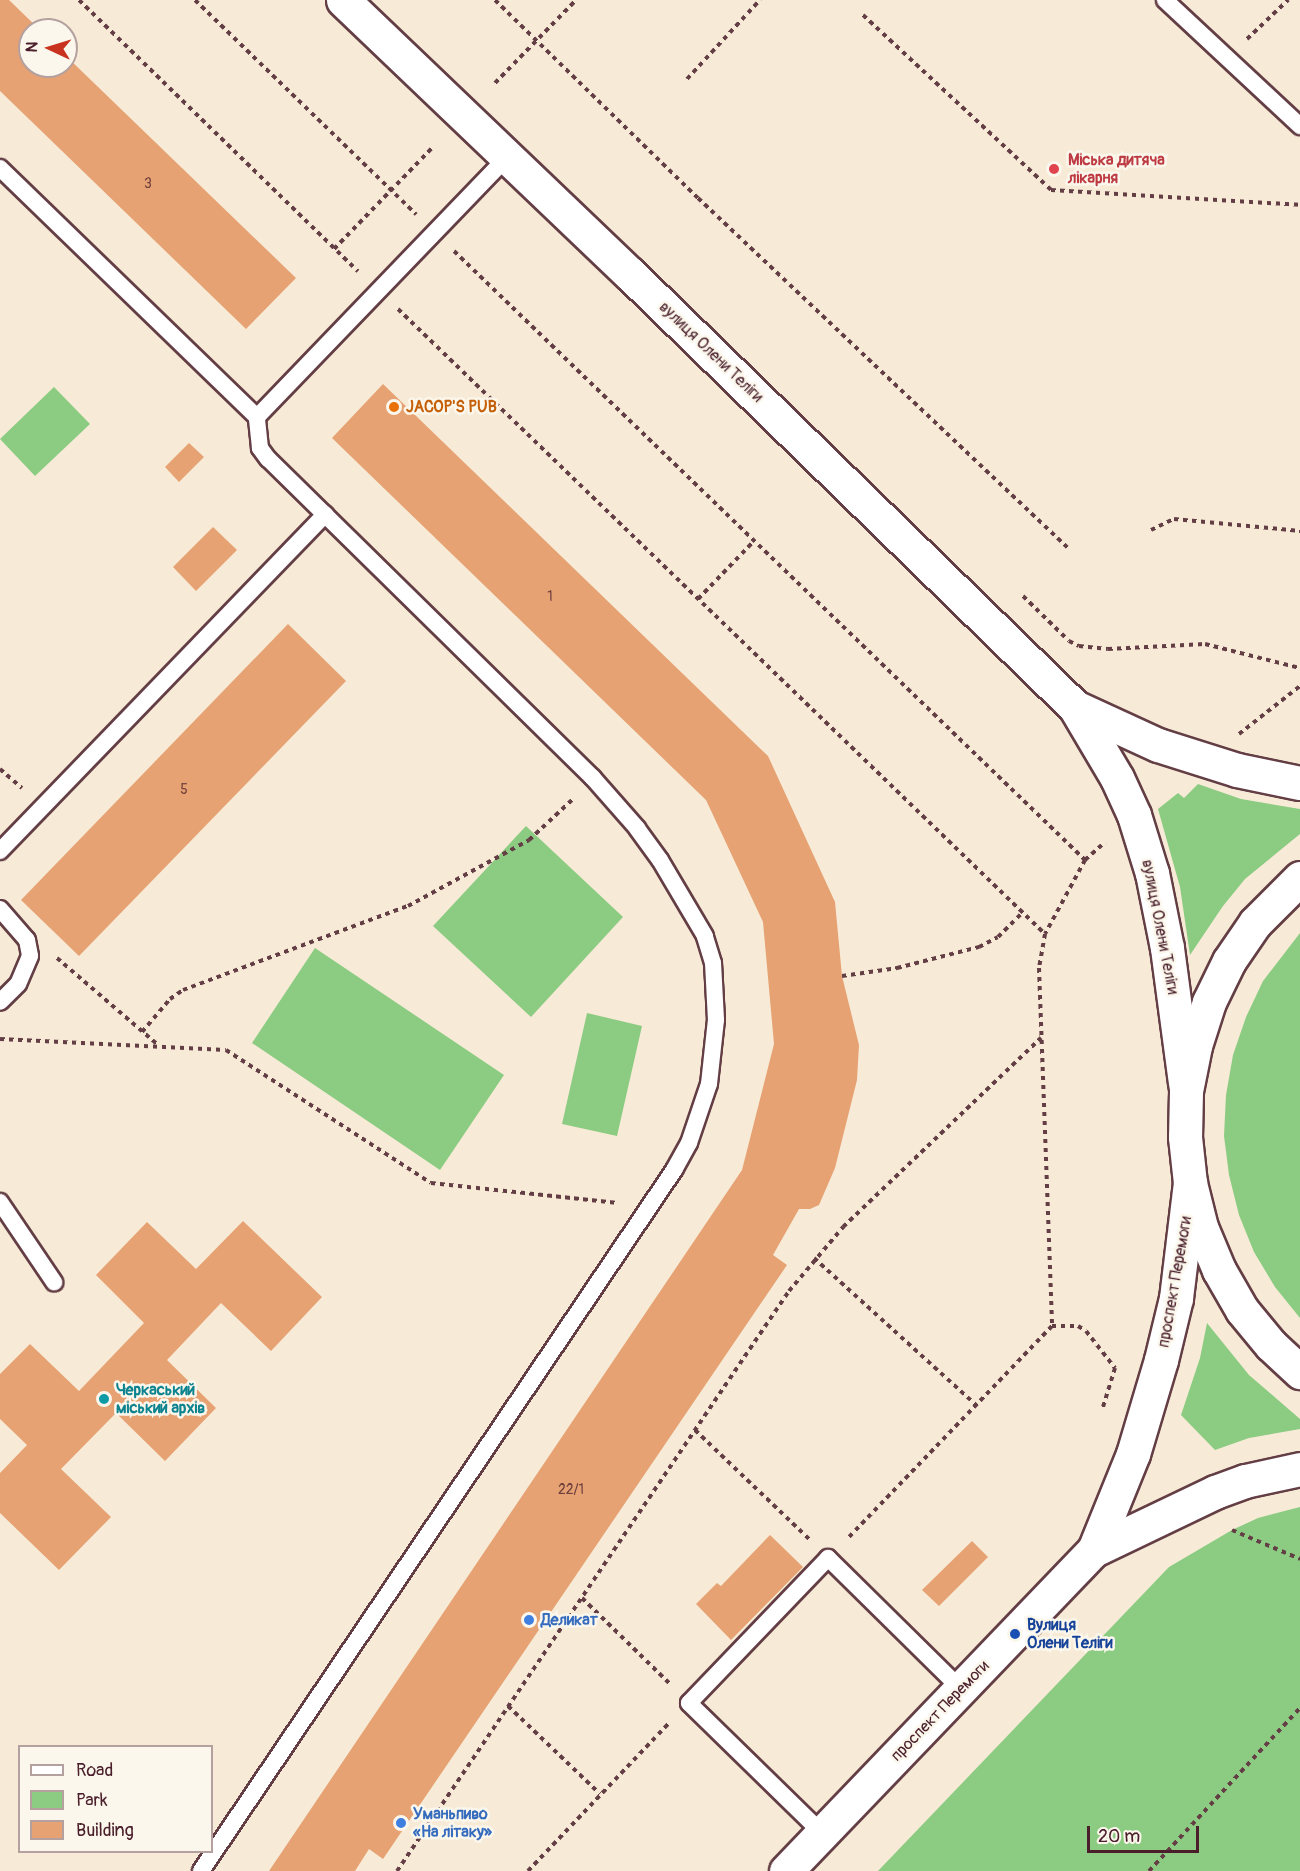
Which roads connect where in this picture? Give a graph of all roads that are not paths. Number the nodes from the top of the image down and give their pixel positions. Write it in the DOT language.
graph roads {
  1 [pos="343,0"];
  2 [pos="1165,0"];
  3 [pos="1300,126"];
  4 [pos="507,157"];
  5 [pos="0,168"];
  6 [pos="257,417"];
  7 [pos="325,514"];
  8 [pos="1075,707"];
  9 [pos="1300,783"];
  10 [pos="0,851"];
  11 [pos="1300,879"];
  12 [pos="0,909"];
  13 [pos="0,1002"];
  14 [pos="1186,1091"];
  15 [pos="1190,1183"];
  16 [pos="0,1202"];
  17 [pos="54,1282"];
  18 [pos="1300,1372"];
  19 [pos="1300,1469"];
  20 [pos="1094,1550"];
  21 [pos="961,1689"];
  22 [pos="822,1833"];
  23 [pos="201,1871"];
  24 [pos="786,1871"];
  1 -- 4 [label="street, вулиця Олени Теліги"];
  2 -- 3 [label="lane"];
  4 -- 6 [label="lane"];
  4 -- 8 [label="street, вулиця Олени Теліги"];
  5 -- 6 [label="lane"];
  6 -- 7 [label="lane"];
  7 -- 10 [label="lane"];
  7 -- 23 [label="lane"];
  8 -- 9 [label="street, вулиця Олени Теліги"];
  8 -- 14 [label="street, вулиця Олени Теліги"];
  11 -- 14 [label="street"];
  12 -- 13 [label="lane"];
  14 -- 15 [label="street"];
  15 -- 18 [label="street"];
  15 -- 20 [label="street, проспект Перемоги"];
  16 -- 17 [label="lane"];
  19 -- 20 [label="street, проспект Перемоги"];
  20 -- 21 [label="street, проспект Перемоги"];
  21 -- 22 [label="street, проспект Перемоги"];
  21 -- 22 [label="lane"];
  22 -- 24 [label="street, проспект Перемоги"];
}
